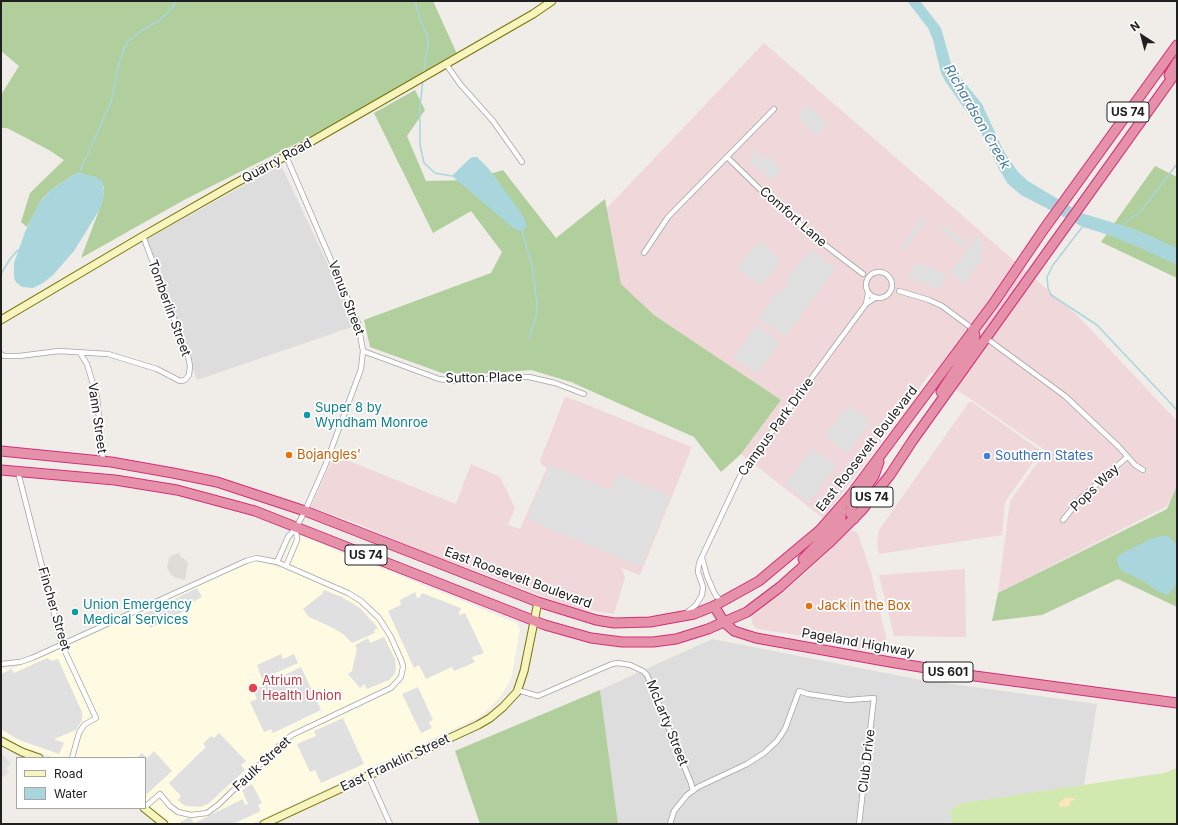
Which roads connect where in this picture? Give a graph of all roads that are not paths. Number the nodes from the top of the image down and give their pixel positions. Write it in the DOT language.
graph roads {
  1 [pos="552,1"];
  2 [pos="1177,45"];
  3 [pos="1177,62"];
  4 [pos="446,64"];
  5 [pos="1177,71"];
  6 [pos="1158,97"];
  7 [pos="774,109"];
  8 [pos="286,156"];
  9 [pos="727,157"];
  10 [pos="522,162"];
  11 [pos="143,236"];
  12 [pos="644,253"];
  13 [pos="1025,257"];
  14 [pos="863,274"];
  15 [pos="874,274"];
  16 [pos="867,281"];
  17 [pos="892,284"];
  18 [pos="899,291"];
  19 [pos="890,292"];
  20 [pos="868,293"];
  21 [pos="875,298"];
  22 [pos="866,304"];
  23 [pos="1,320"];
  24 [pos="973,329"];
  25 [pos="986,338"];
  26 [pos="363,351"];
  27 [pos="80,353"];
  28 [pos="1,354"];
  29 [pos="584,394"];
  30 [pos="927,420"];
  31 [pos="1,451"];
  32 [pos="882,454"];
  33 [pos="1127,457"];
  34 [pos="103,461"];
  35 [pos="1,470"];
  36 [pos="1143,470"];
  37 [pos="18,472"];
  38 [pos="841,506"];
  39 [pos="305,511"];
  40 [pos="854,518"];
  41 [pos="1063,520"];
  42 [pos="296,528"];
  43 [pos="702,558"];
  44 [pos="277,562"];
  45 [pos="286,566"];
  46 [pos="785,582"];
  47 [pos="722,601"];
  48 [pos="538,602"];
  49 [pos="714,606"];
  50 [pos="681,616"];
  51 [pos="534,621"];
  52 [pos="724,622"];
  53 [pos="62,645"];
  54 [pos="1,664"];
  55 [pos="517,690"];
  56 [pos="1177,703"];
  57 [pos="1,741"];
  58 [pos="36,757"];
  59 [pos="72,757"];
  60 [pos="368,775"];
  61 [pos="693,791"];
  62 [pos="146,806"];
  63 [pos="145,809"];
  64 [pos="164,824"];
  65 [pos="264,824"];
  66 [pos="390,824"];
  67 [pos="670,824"];
  68 [pos="859,824"];
  1 -- 4 [label="street, Quarry Road"];
  2 -- 13 [label="highway, East Roosevelt Boulevard / US 74"];
  3 -- 6 [label="highway"];
  4 -- 8 [label="street, Quarry Road"];
  4 -- 10 [label="street"];
  5 -- 6 [label="highway, US 74"];
  6 -- 25 [label="highway, US 74"];
  7 -- 9 [label="street"];
  8 -- 11 [label="street, Quarry Road"];
  8 -- 26 [label="street, Venus Street"];
  9 -- 12 [label="street"];
  9 -- 14 [label="street, Comfort Lane"];
  11 -- 23 [label="street, Quarry Road"];
  11 -- 27 [label="street, Tomberlin Street"];
  13 -- 24 [label="highway, East Roosevelt Boulevard / US 74"];
  13 -- 25 [label="highway"];
  14 -- 15 [label="street"];
  14 -- 16 [label="street, Comfort Lane"];
  15 -- 16 [label="street"];
  15 -- 17 [label="street"];
  16 -- 20 [label="street, Comfort Lane"];
  17 -- 18 [label="street"];
  17 -- 19 [label="street"];
  18 -- 19 [label="street"];
  18 -- 24 [label="street"];
  19 -- 21 [label="street"];
  20 -- 21 [label="street"];
  20 -- 22 [label="street, Campus Park Drive"];
  21 -- 22 [label="street, Campus Park Drive"];
  22 -- 43 [label="street, Campus Park Drive"];
  24 -- 30 [label="highway"];
  24 -- 32 [label="highway, East Roosevelt Boulevard / US 74"];
  25 -- 30 [label="highway, US 74"];
  25 -- 33 [label="street"];
  26 -- 29 [label="street, Sutton Place"];
  26 -- 39 [label="street, Venus Street"];
  27 -- 28 [label="street"];
  27 -- 34 [label="street, Vann Street"];
  30 -- 40 [label="highway, US 74"];
  31 -- 34 [label="highway, East Roosevelt Boulevard / US 74"];
  32 -- 38 [label="highway, East Roosevelt Boulevard / US 74"];
  32 -- 40 [label="highway"];
  33 -- 36 [label="street"];
  33 -- 41 [label="street, Pops Way"];
  34 -- 39 [label="highway, East Roosevelt Boulevard / US 74"];
  35 -- 37 [label="highway, US 74"];
  37 -- 42 [label="highway, US 74"];
  37 -- 53 [label="street, Fincher Street"];
  38 -- 46 [label="highway"];
  38 -- 47 [label="highway, East Roosevelt Boulevard / US 74"];
  39 -- 42 [label="street, Venus Street"];
  39 -- 48 [label="highway, East Roosevelt Boulevard / US 74"];
  40 -- 46 [label="highway, US 74"];
  42 -- 44 [label="street"];
  42 -- 45 [label="street"];
  42 -- 51 [label="highway, US 74"];
  43 -- 47 [label="street"];
  43 -- 50 [label="street, Campus Park Drive"];
  44 -- 45 [label="street"];
  44 -- 53 [label="street"];
  45 -- 62 [label="street, Faulk Street"];
  46 -- 52 [label="highway, US 74"];
  47 -- 49 [label="highway, East Roosevelt Boulevard / US 74"];
  48 -- 50 [label="highway, East Roosevelt Boulevard / US 74"];
  48 -- 51 [label="street, East Franklin Street"];
  49 -- 50 [label="highway, East Roosevelt Boulevard / US 74"];
  49 -- 52 [label="highway, Pageland Highway / US 601"];
  51 -- 52 [label="highway, US 74"];
  51 -- 55 [label="street, East Franklin Street"];
  52 -- 56 [label="highway, Pageland Highway / US 601"];
  53 -- 54 [label="street"];
  53 -- 59 [label="street, Fincher Street"];
  55 -- 60 [label="street, East Franklin Street"];
  55 -- 61 [label="street, McLarty Street"];
  57 -- 58 [label="street"];
  60 -- 65 [label="street, East Franklin Street"];
  60 -- 66 [label="street"];
  61 -- 67 [label="street"];
  61 -- 68 [label="street, Club Drive"];
  63 -- 64 [label="street"];
}
